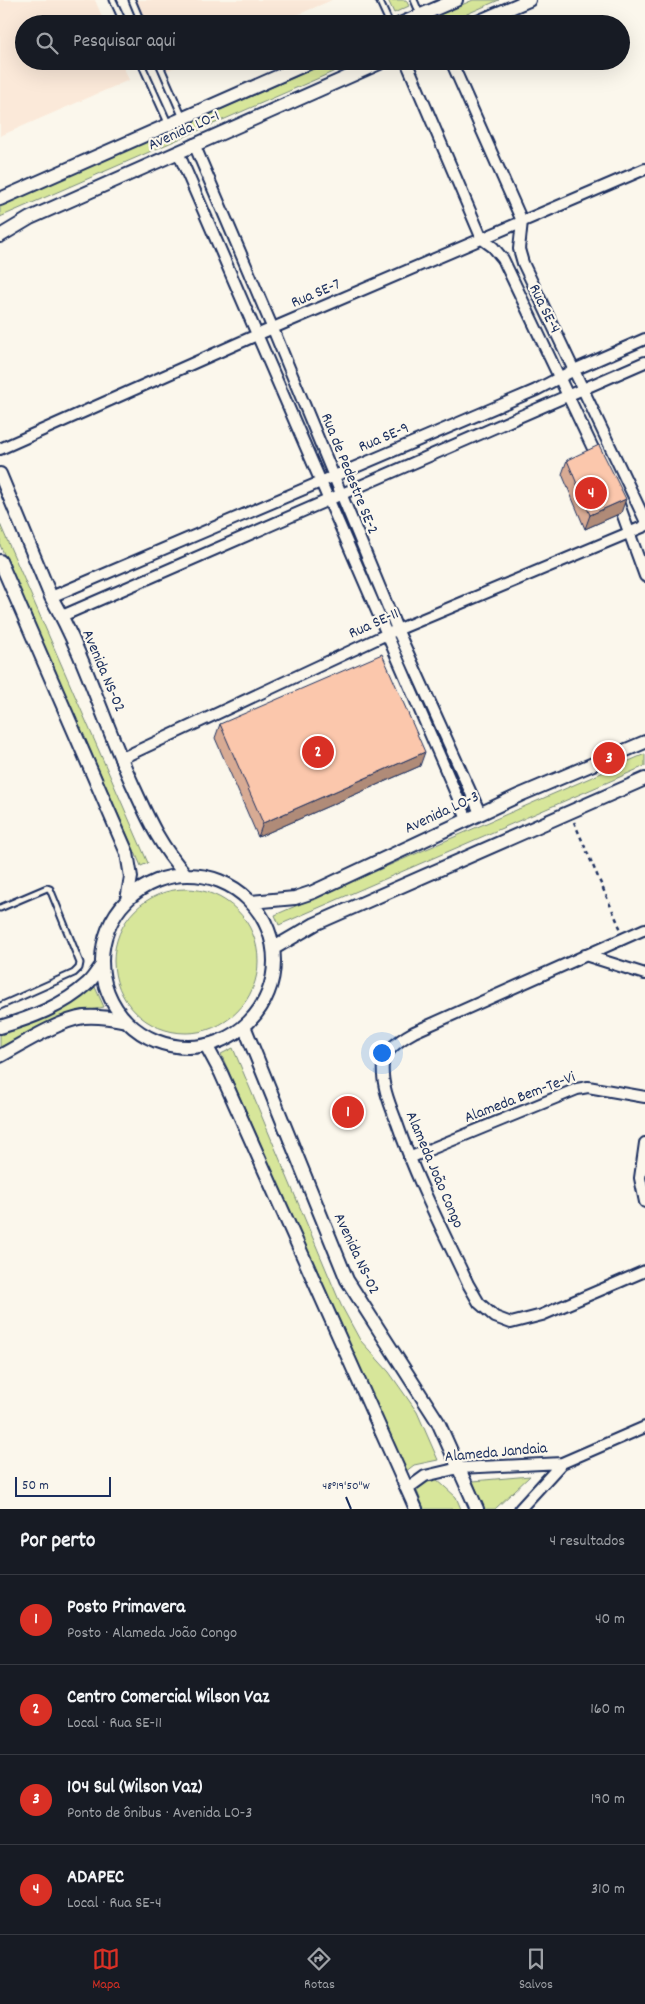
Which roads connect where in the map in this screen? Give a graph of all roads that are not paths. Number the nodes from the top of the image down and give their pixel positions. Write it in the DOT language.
graph roads {
  1 [pos="113,0"];
  2 [pos="132,0"];
  3 [pos="379,0"];
  4 [pos="414,0"];
  5 [pos="456,0"];
  6 [pos="529,0"];
  7 [pos="120,15"];
  8 [pos="138,15"];
  9 [pos="386,15"];
  10 [pos="420,15"];
  11 [pos="494,15"];
  12 [pos="144,70"];
  13 [pos="162,70"];
  14 [pos="292,70"];
  15 [pos="363,70"];
  16 [pos="410,70"];
  17 [pos="455,70"];
  18 [pos="183,118"];
  19 [pos="169,125"];
  20 [pos="194,144"];
  21 [pos="178,152"];
  22 [pos="645,169"];
  23 [pos="0,199"];
  24 [pos="522,222"];
  25 [pos="0,236"];
  26 [pos="482,239"];
  27 [pos="273,329"];
  28 [pos="259,334"];
  29 [pos="645,339"];
  30 [pos="645,362"];
  31 [pos="574,370"];
  32 [pos="560,377"];
  33 [pos="584,388"];
  34 [pos="568,395"];
  35 [pos="0,450"];
  36 [pos="603,471"];
  37 [pos="0,474"];
  38 [pos="334,475"];
  39 [pos="320,481"];
  40 [pos="611,487"];
  41 [pos="340,494"];
  42 [pos="328,500"];
  43 [pos="645,520"];
  44 [pos="645,526"];
  45 [pos="628,534"];
  46 [pos="0,561"];
  47 [pos="645,576"];
  48 [pos="51,597"];
  49 [pos="62,616"];
  50 [pos="397,629"];
  51 [pos="385,634"];
  52 [pos="645,742"];
  53 [pos="120,759"];
  54 [pos="645,780"];
  55 [pos="480,814"];
  56 [pos="467,819"];
  57 [pos="186,875"];
  58 [pos="127,900"];
  59 [pos="251,902"];
  60 [pos="0,908"];
  61 [pos="645,929"];
  62 [pos="274,948"];
  63 [pos="585,955"];
  64 [pos="102,965"];
  65 [pos="645,974"];
  66 [pos="0,1006"];
  67 [pos="126,1021"];
  68 [pos="244,1026"];
  69 [pos="0,1027"];
  70 [pos="206,1045"];
  71 [pos="0,1056"];
  72 [pos="645,1097"];
  73 [pos="645,1143"];
  74 [pos="409,1158"];
  75 [pos="645,1202"];
  76 [pos="645,1271"];
  77 [pos="645,1427"];
  78 [pos="562,1463"];
  79 [pos="458,1468"];
  80 [pos="407,1489"];
  81 [pos="416,1509"];
  82 [pos="477,1509"];
  83 [pos="520,1509"];
  1 -- 7 [label="lane"];
  2 -- 8 [label="lane"];
  3 -- 9 [label="lane"];
  4 -- 10 [label="lane"];
  5 -- 10 [label="street"];
  6 -- 11 [label="street"];
  12 -- 19 [label="lane"];
  13 -- 18 [label="lane"];
  14 -- 18 [label="street, Avenida LO-1"];
  15 -- 20 [label="street, Avenida LO-1"];
  16 -- 26 [label="street, Rua SE-4"];
  17 -- 24 [label="street"];
  18 -- 19 [label="street, Avenida LO-1"];
  19 -- 23 [label="street, Avenida LO-1"];
  20 -- 21 [label="street, Avenida LO-1"];
  20 -- 27 [label="street, Rua de Pedestre SE-2"];
  21 -- 25 [label="street, Avenida LO-1"];
  21 -- 28 [label="street, Rua de Pedestre SE-2"];
  22 -- 24 [label="street, Rua SE-7"];
  24 -- 26 [label="street, Rua SE-7"];
  24 -- 31 [label="street, Rua SE-4"];
  26 -- 27 [label="street, Rua SE-7"];
  26 -- 32 [label="street, Rua SE-4"];
  27 -- 28 [label="street, Rua SE-7"];
  27 -- 38 [label="street, Rua de Pedestre SE-2"];
  28 -- 35 [label="street, Rua SE-7"];
  28 -- 39 [label="street, Rua de Pedestre SE-2"];
  29 -- 31 [label="street, Rua SE-9"];
  30 -- 33 [label="street, Rua SE-9"];
  31 -- 32 [label="street, Rua SE-9"];
  31 -- 33 [label="street, Rua SE-4"];
  32 -- 34 [label="street, Rua SE-4"];
  32 -- 38 [label="street, Rua SE-9"];
  33 -- 34 [label="street, Rua SE-9"];
  33 -- 43 [label="street, Rua SE-4"];
  34 -- 36 [label="street, Rua SE-4"];
  34 -- 41 [label="street, Rua SE-9"];
  37 -- 48 [label="street, Avenida NS-02"];
  38 -- 39 [label="street, Rua SE-9"];
  38 -- 41 [label="street, Rua de Pedestre SE-2"];
  39 -- 42 [label="street, Rua de Pedestre SE-2"];
  39 -- 48 [label="street, Rua SE-9"];
  40 -- 45 [label="street"];
  41 -- 42 [label="street, Rua SE-9"];
  41 -- 50 [label="street, Rua de Pedestre SE-2"];
  42 -- 49 [label="street, Rua SE-9"];
  42 -- 51 [label="street, Rua de Pedestre SE-2"];
  44 -- 45 [label="street, Rua SE-11"];
  45 -- 47 [label="street"];
  45 -- 50 [label="street, Rua SE-11"];
  46 -- 58 [label="street"];
  48 -- 49 [label="street, Avenida NS-02"];
  49 -- 53 [label="street, Avenida NS-02"];
  50 -- 51 [label="street, Rua SE-11"];
  50 -- 55 [label="street, Rua de Pedestre SE-2"];
  51 -- 53 [label="street, Rua SE-11"];
  51 -- 56 [label="street, Rua de Pedestre SE-2"];
  52 -- 55 [label="street, Avenida LO-3"];
  53 -- 57 [label="street, Avenida NS-02"];
  54 -- 62 [label="street"];
  55 -- 56 [label="street, Avenida LO-3"];
  56 -- 59 [label="street, Avenida LO-3"];
  57 -- 58 [label="street"];
  57 -- 59 [label="street"];
  58 -- 64 [label="street"];
  59 -- 62 [label="street"];
  60 -- 66 [label="lane"];
  61 -- 63 [label="street, Alameda João Congo"];
  62 -- 68 [label="street"];
  63 -- 65 [label="street"];
  63 -- 74 [label="street, Alameda João Congo"];
  64 -- 67 [label="street"];
  64 -- 69 [label="street"];
  67 -- 70 [label="street"];
  67 -- 71 [label="street"];
  68 -- 70 [label="street"];
  68 -- 79 [label="street, Avenida NS-02"];
  70 -- 80 [label="street"];
  72 -- 74 [label="street, Alameda Bem-Te-Vi"];
  73 -- 75 [label="street"];
  74 -- 76 [label="street, Alameda João Congo"];
  77 -- 78 [label="street, Alameda Jandaia"];
  78 -- 79 [label="street, Alameda Jandaia"];
  78 -- 83 [label="street, Alameda Jandaia"];
  79 -- 80 [label="street, Alameda Jandaia"];
  79 -- 82 [label="street, Avenida NS-02"];
  80 -- 81 [label="street"];
}
